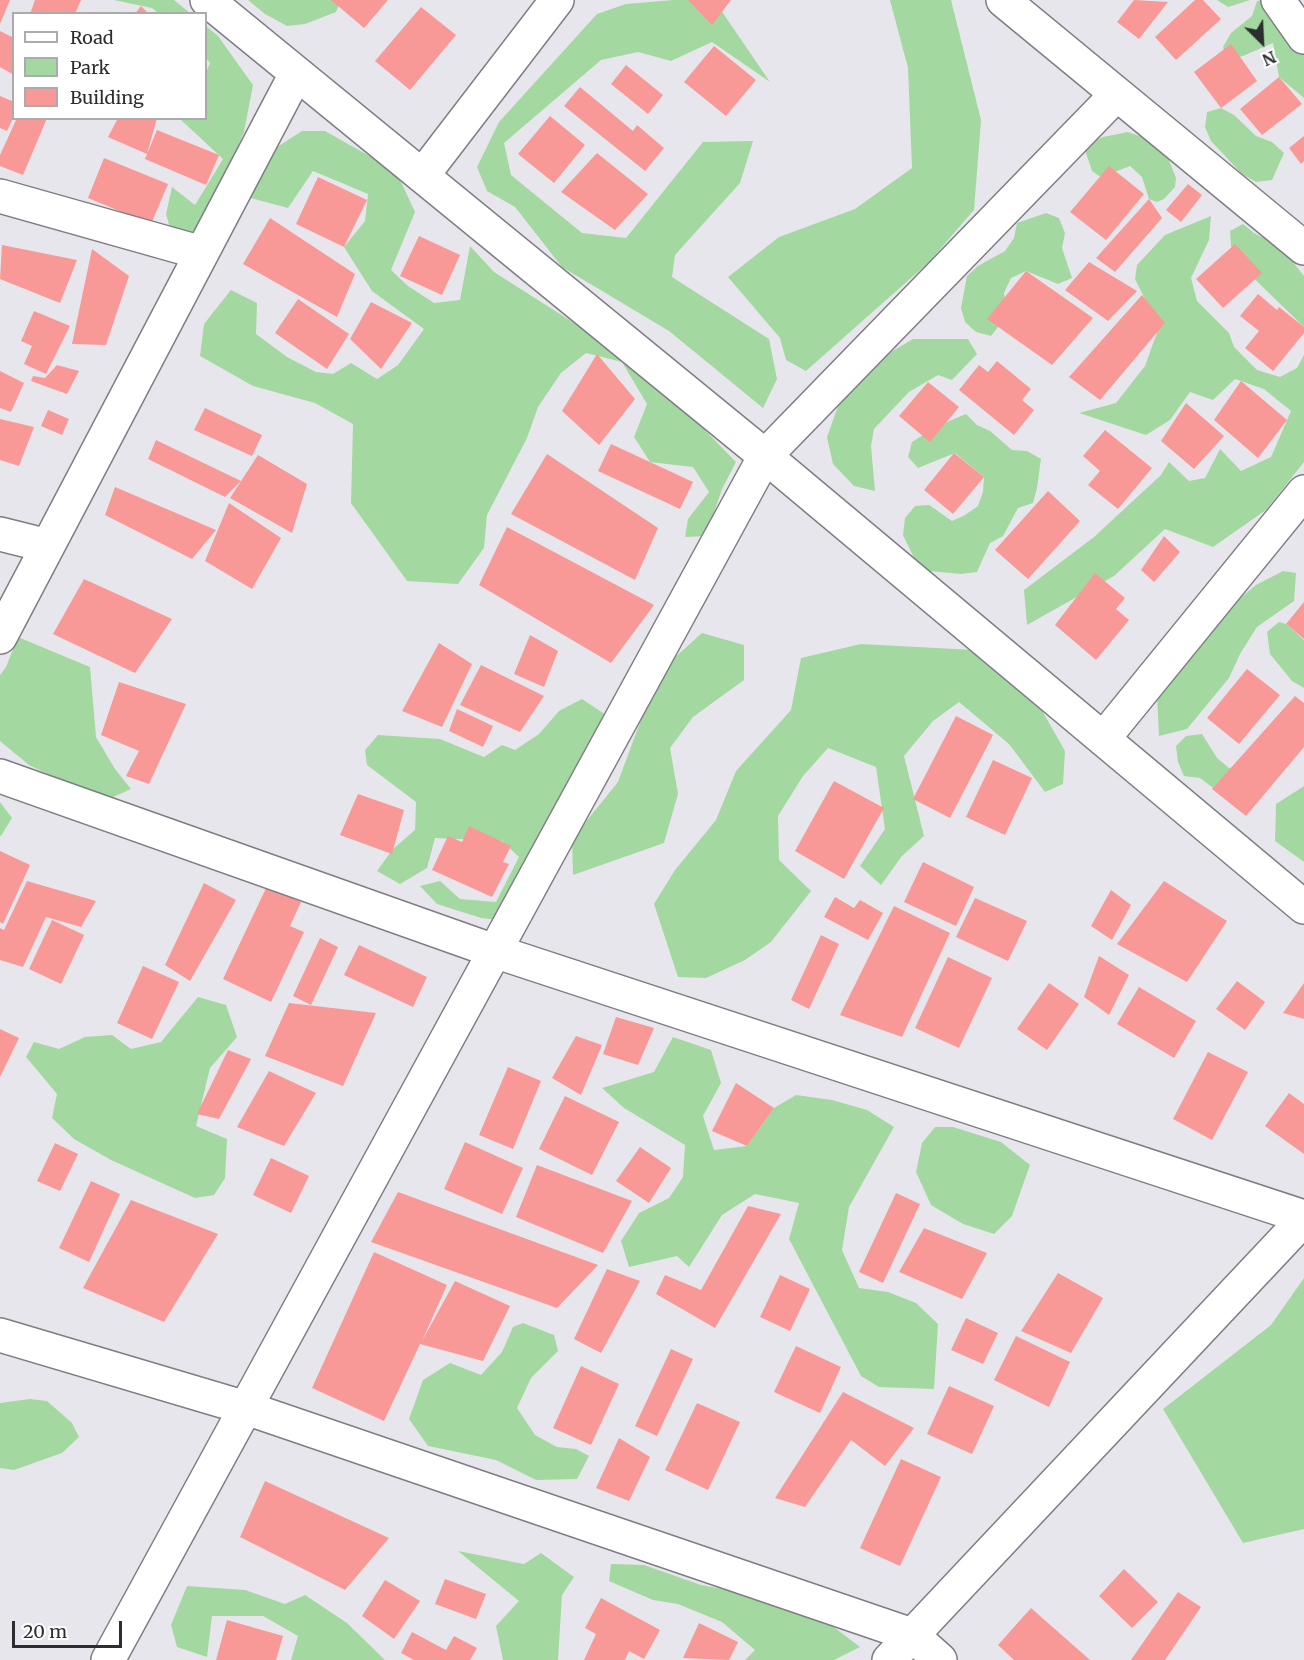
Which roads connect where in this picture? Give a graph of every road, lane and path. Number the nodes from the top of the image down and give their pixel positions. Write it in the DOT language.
graph roads {
  1 [pos="207,0"];
  2 [pos="557,0"];
  3 [pos="1003,0"];
  4 [pos="1278,0"];
  5 [pos="1304,35"];
  6 [pos="296,74"];
  7 [pos="1116,95"];
  8 [pos="422,176"];
  9 [pos="0,196"];
  10 [pos="1304,248"];
  11 [pos="202,252"];
  12 [pos="765,456"];
  13 [pos="1304,492"];
  14 [pos="0,534"];
  15 [pos="48,546"];
  16 [pos="0,636"];
  17 [pos="1103,739"];
  18 [pos="0,776"];
  19 [pos="1304,907"];
  20 [pos="494,951"];
  21 [pos="1304,1218"];
  22 [pos="0,1335"];
  23 [pos="246,1408"];
  24 [pos="912,1635"];
  25 [pos="108,1660"];
  26 [pos="889,1660"];
  27 [pos="940,1660"];
  1 -- 6 [label="street"];
  2 -- 8 [label="street"];
  3 -- 7 [label="street"];
  4 -- 5 [label="street"];
  6 -- 8 [label="street"];
  6 -- 11 [label="street"];
  7 -- 10 [label="street"];
  7 -- 12 [label="street"];
  8 -- 12 [label="street"];
  9 -- 11 [label="street"];
  11 -- 15 [label="street"];
  12 -- 17 [label="street"];
  12 -- 20 [label="street"];
  13 -- 17 [label="street"];
  14 -- 15 [label="street"];
  15 -- 16 [label="street"];
  17 -- 19 [label="street"];
  18 -- 20 [label="street"];
  20 -- 21 [label="street"];
  20 -- 23 [label="street"];
  21 -- 24 [label="street"];
  22 -- 23 [label="street"];
  23 -- 24 [label="street"];
  23 -- 25 [label="street"];
  24 -- 26 [label="street"];
  24 -- 27 [label="street"];
}
